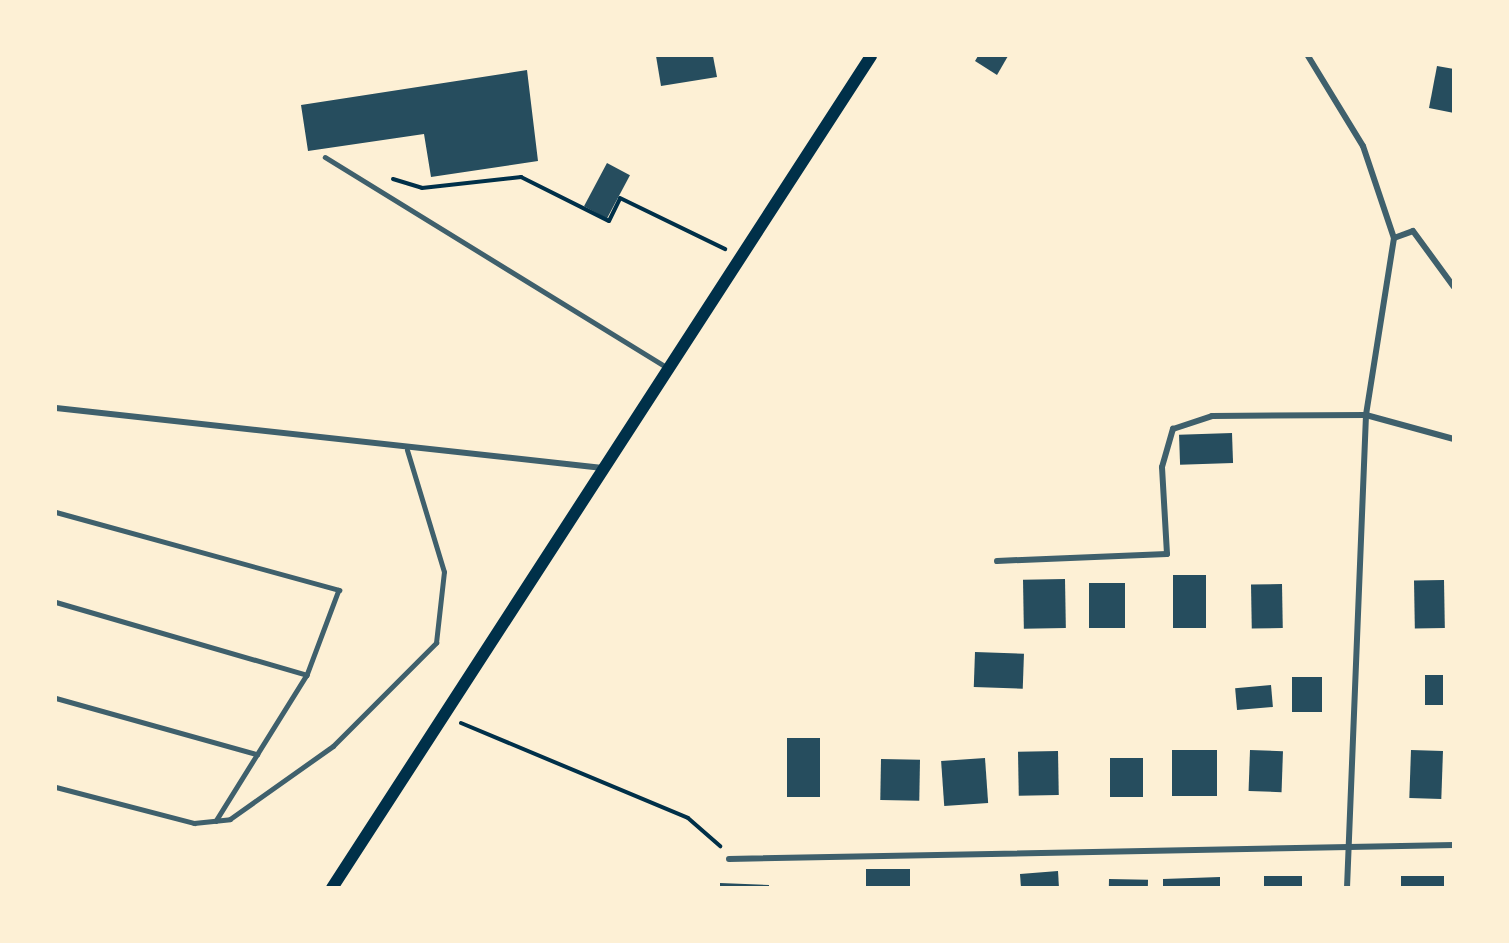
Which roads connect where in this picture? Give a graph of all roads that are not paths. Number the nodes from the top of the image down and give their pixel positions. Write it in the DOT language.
graph roads {
  1 [pos="871,56"];
  2 [pos="1308,56"];
  3 [pos="325,157"];
  4 [pos="1394,238"];
  5 [pos="1454,288"];
  6 [pos="668,368"];
  7 [pos="56,408"];
  8 [pos="1365,415"];
  9 [pos="1454,439"];
  10 [pos="407,450"];
  11 [pos="603,468"];
  12 [pos="56,513"];
  13 [pos="997,561"];
  14 [pos="56,603"];
  15 [pos="307,675"];
  16 [pos="56,699"];
  17 [pos="257,754"];
  18 [pos="56,787"];
  19 [pos="216,820"];
  20 [pos="1346,845"];
  21 [pos="1454,845"];
  22 [pos="729,859"];
  23 [pos="332,888"];
  24 [pos="1347,888"];
  1 -- 6 [label="main road"];
  2 -- 4 [label="street"];
  3 -- 6 [label="lane"];
  4 -- 5 [label="street"];
  4 -- 8 [label="street"];
  6 -- 11 [label="main road"];
  7 -- 10 [label="street"];
  8 -- 9 [label="street"];
  8 -- 13 [label="street"];
  8 -- 20 [label="street"];
  10 -- 11 [label="street"];
  10 -- 19 [label="lane"];
  11 -- 23 [label="main road"];
  12 -- 15 [label="lane"];
  14 -- 15 [label="lane"];
  15 -- 17 [label="lane"];
  16 -- 17 [label="lane"];
  17 -- 19 [label="lane"];
  18 -- 19 [label="lane"];
  20 -- 21 [label="street"];
  20 -- 22 [label="street"];
  20 -- 24 [label="street"];
}
